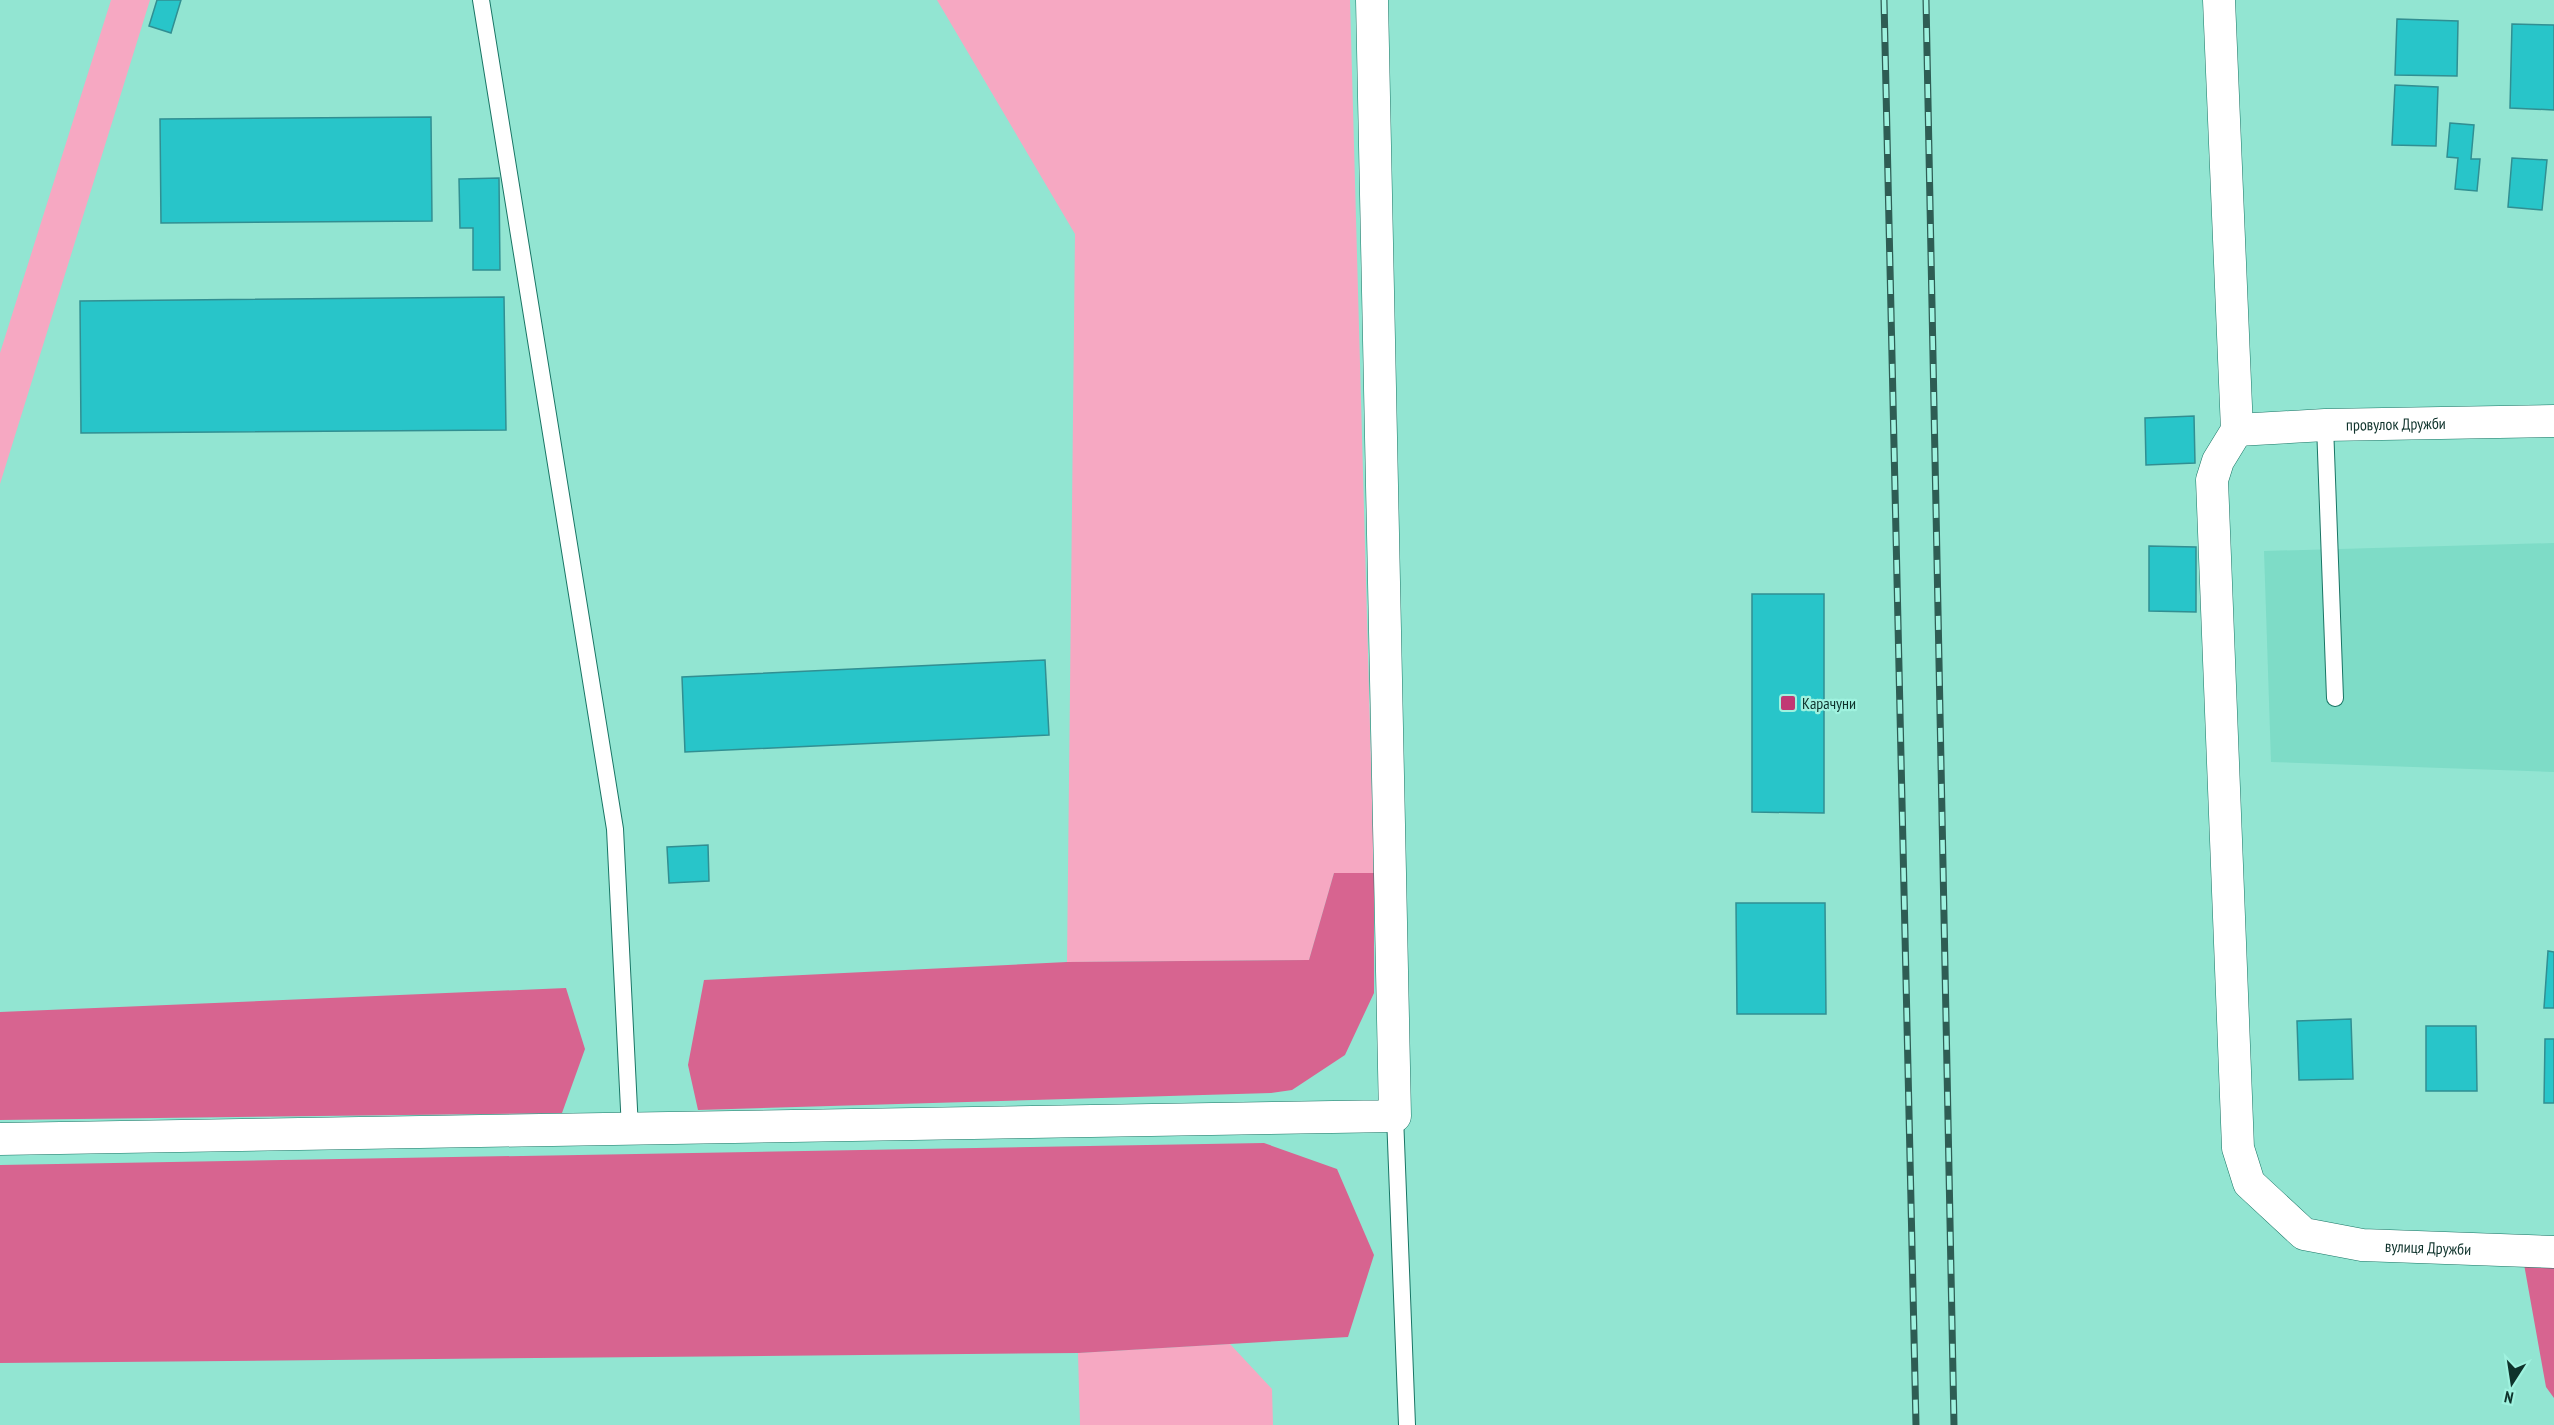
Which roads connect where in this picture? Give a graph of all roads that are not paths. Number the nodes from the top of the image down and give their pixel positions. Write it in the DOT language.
graph roads {
  1 [pos="481,0"];
  2 [pos="1372,0"];
  3 [pos="2219,0"];
  4 [pos="2554,421"];
  5 [pos="2325,425"];
  6 [pos="2237,430"];
  7 [pos="2336,698"];
  8 [pos="1395,1116"];
  9 [pos="630,1129"];
  10 [pos="0,1139"];
  11 [pos="2554,1252"];
  12 [pos="1407,1425"];
  1 -- 9 [label="lane"];
  2 -- 8 [label="street"];
  3 -- 6 [label="street"];
  4 -- 5 [label="street, провулок Дружби"];
  5 -- 6 [label="street, провулок Дружби"];
  5 -- 7 [label="lane"];
  6 -- 11 [label="street, вулиця Дружби"];
  8 -- 9 [label="street"];
  8 -- 12 [label="lane"];
  9 -- 10 [label="street"];
}
